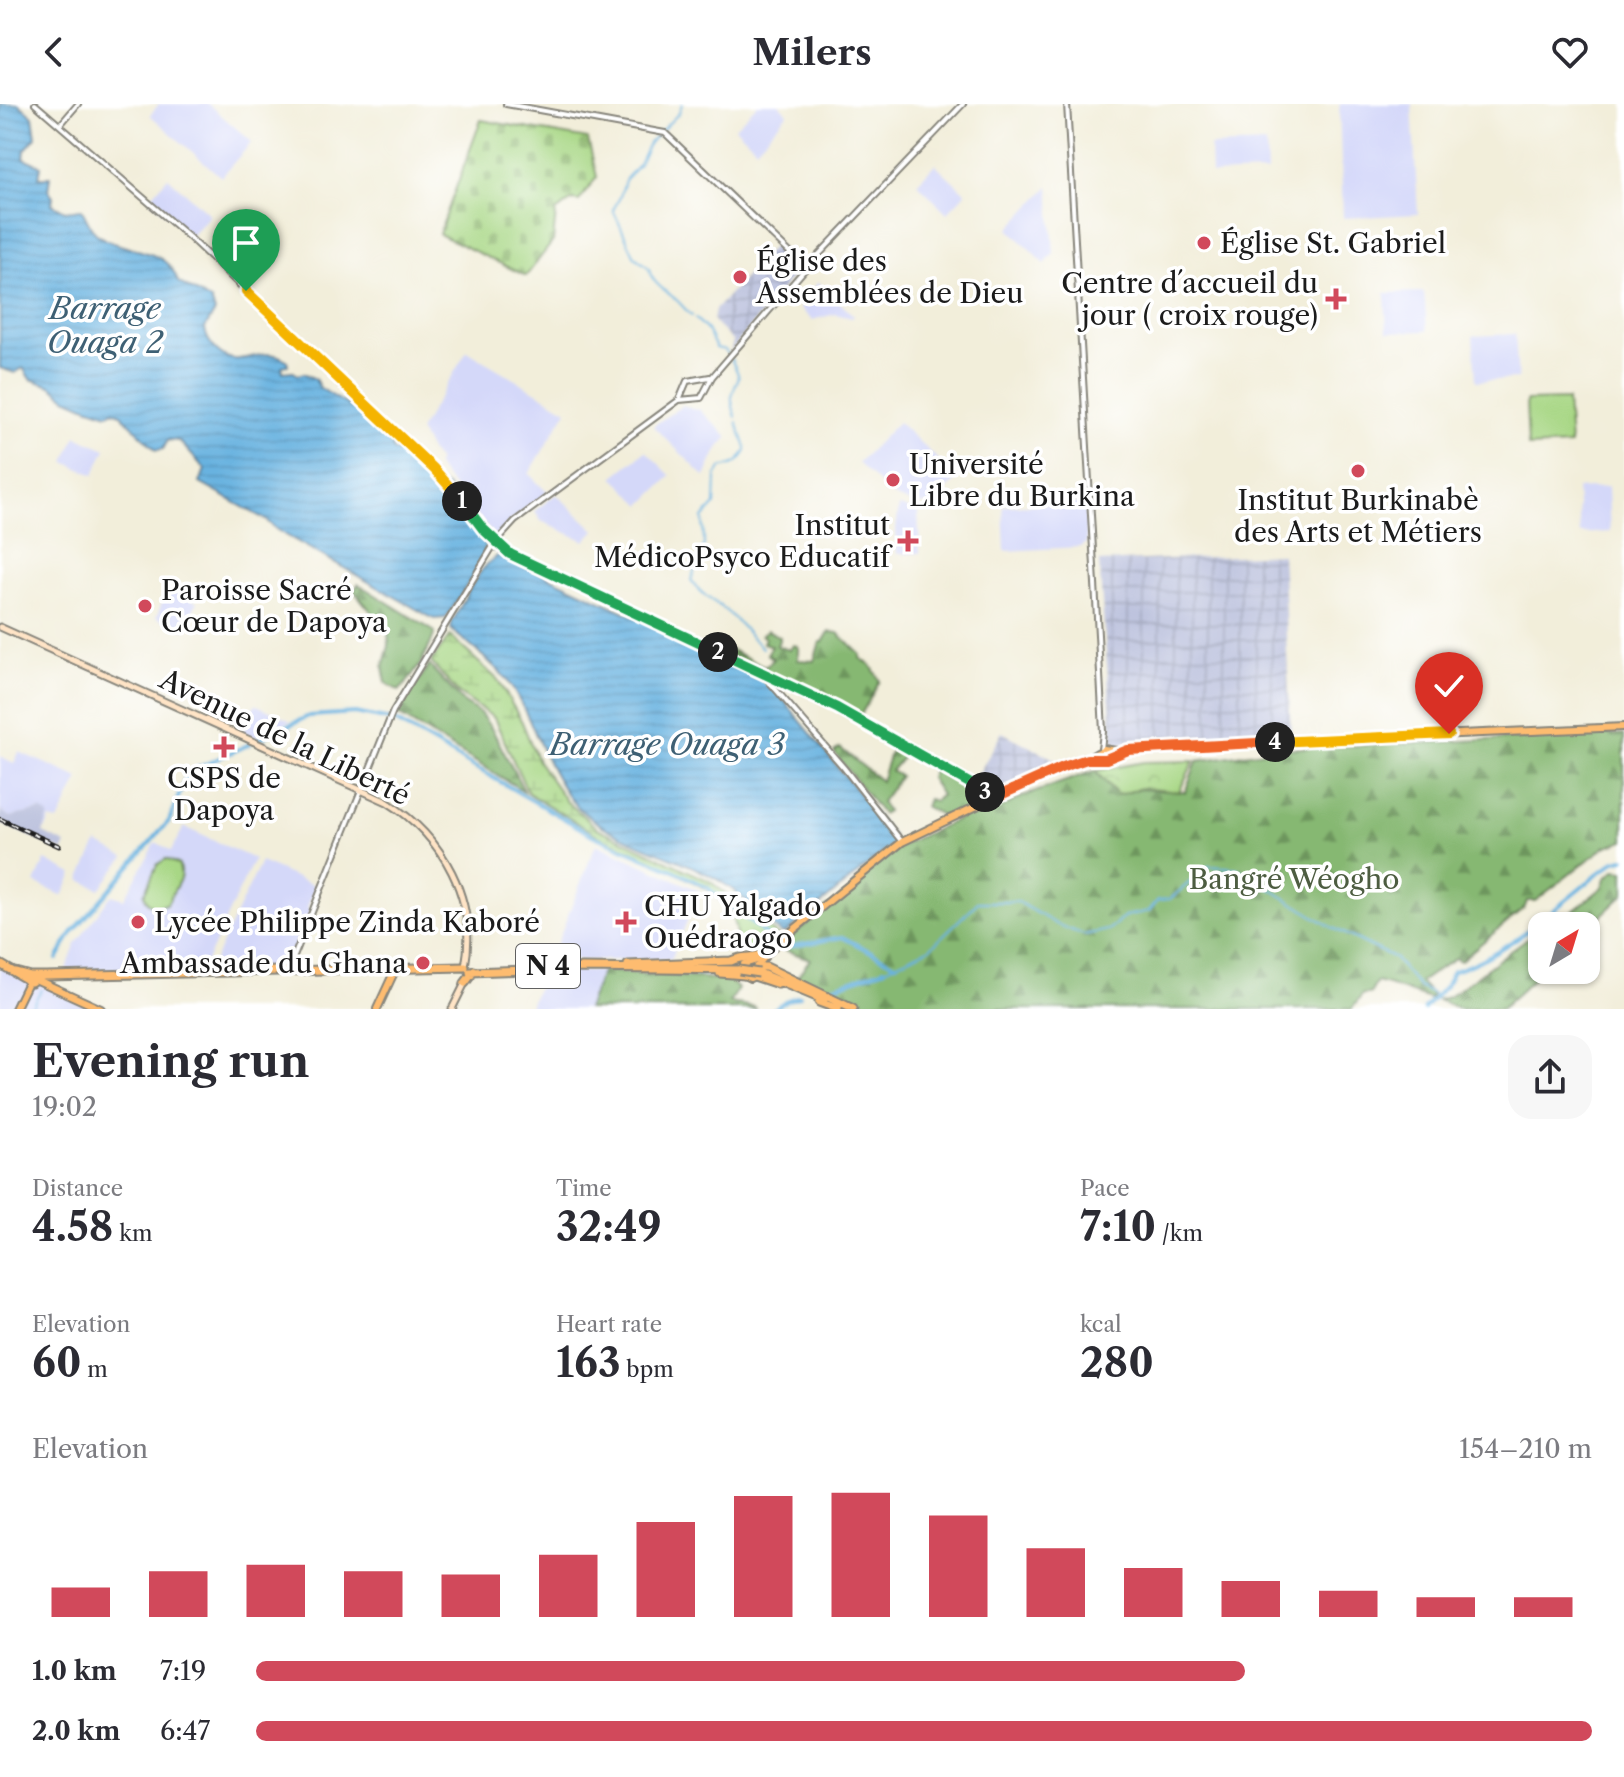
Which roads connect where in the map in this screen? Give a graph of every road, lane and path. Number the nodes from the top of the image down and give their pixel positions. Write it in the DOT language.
graph roads {
  1 [pos="35,104"];
  2 [pos="78,104"];
  3 [pos="506,104"];
  4 [pos="963,104"];
  5 [pos="1067,104"];
  6 [pos="60,125"];
  7 [pos="806,268"];
  8 [pos="712,377"];
  9 [pos="700,380"];
  10 [pos="705,388"];
  11 [pos="684,390"];
  12 [pos="689,398"];
  13 [pos="679,400"];
  14 [pos="483,529"];
  15 [pos="489,534"];
  16 [pos="502,537"];
  17 [pos="496,545"];
  18 [pos="507,552"];
  19 [pos="488,556"];
  20 [pos="0,627"];
  21 [pos="764,675"];
  22 [pos="1624,727"];
  23 [pos="1104,753"];
  24 [pos="361,790"];
  25 [pos="994,798"];
  26 [pos="902,842"];
  27 [pos="767,952"];
  28 [pos="0,964"];
  29 [pos="626,966"];
  30 [pos="396,968"];
  31 [pos="654,968"];
  32 [pos="749,968"];
  33 [pos="468,970"];
  34 [pos="773,970"];
  35 [pos="288,971"];
  36 [pos="35,978"];
  37 [pos="464,984"];
  38 [pos="16,1009"];
  39 [pos="98,1009"];
  40 [pos="377,1009"];
  41 [pos="452,1009"];
  42 [pos="840,1009"];
  43 [pos="852,1009"];
  1 -- 6 [label="street"];
  2 -- 6 [label="street"];
  3 -- 7 [label="street"];
  4 -- 7 [label="street"];
  5 -- 23 [label="street"];
  6 -- 14 [label="street"];
  7 -- 8 [label="street"];
  8 -- 9 [label="street"];
  8 -- 10 [label="street"];
  9 -- 10 [label="street"];
  9 -- 11 [label="street"];
  10 -- 12 [label="street"];
  11 -- 12 [label="street"];
  11 -- 13 [label="street"];
  12 -- 13 [label="street"];
  13 -- 16 [label="street"];
  14 -- 15 [label="street"];
  14 -- 17 [label="street"];
  15 -- 16 [label="street"];
  15 -- 17 [label="street"];
  16 -- 17 [label="street"];
  16 -- 18 [label="street"];
  17 -- 18 [label="street"];
  17 -- 19 [label="street"];
  18 -- 19 [label="street"];
  18 -- 21 [label="street"];
  19 -- 24 [label="street"];
  20 -- 24 [label="main road, Avenue de la Liberté"];
  21 -- 25 [label="street"];
  21 -- 26 [label="street"];
  22 -- 23 [label="main road"];
  23 -- 25 [label="main road"];
  24 -- 33 [label="main road, Avenue de la Liberté"];
  24 -- 35 [label="street"];
  25 -- 26 [label="main road"];
  26 -- 27 [label="main road"];
  27 -- 32 [label="main road"];
  27 -- 32 [label="highway"];
  27 -- 34 [label="highway"];
  28 -- 36 [label="highway, N 4"];
  29 -- 31 [label="highway, N 4"];
  29 -- 32 [label="highway"];
  29 -- 33 [label="highway, N 4"];
  30 -- 33 [label="highway, N 4"];
  30 -- 35 [label="highway, N 4"];
  30 -- 40 [label="main road"];
  31 -- 32 [label="highway, N 4"];
  31 -- 33 [label="highway, N 4"];
  32 -- 34 [label="highway"];
  32 -- 42 [label="highway, N 4"];
  32 -- 43 [label="highway, N 4"];
  33 -- 37 [label="highway"];
  34 -- 43 [label="highway"];
  35 -- 36 [label="highway, N 4"];
  36 -- 38 [label="main road"];
  36 -- 39 [label="main road"];
  37 -- 41 [label="main road"];
}
